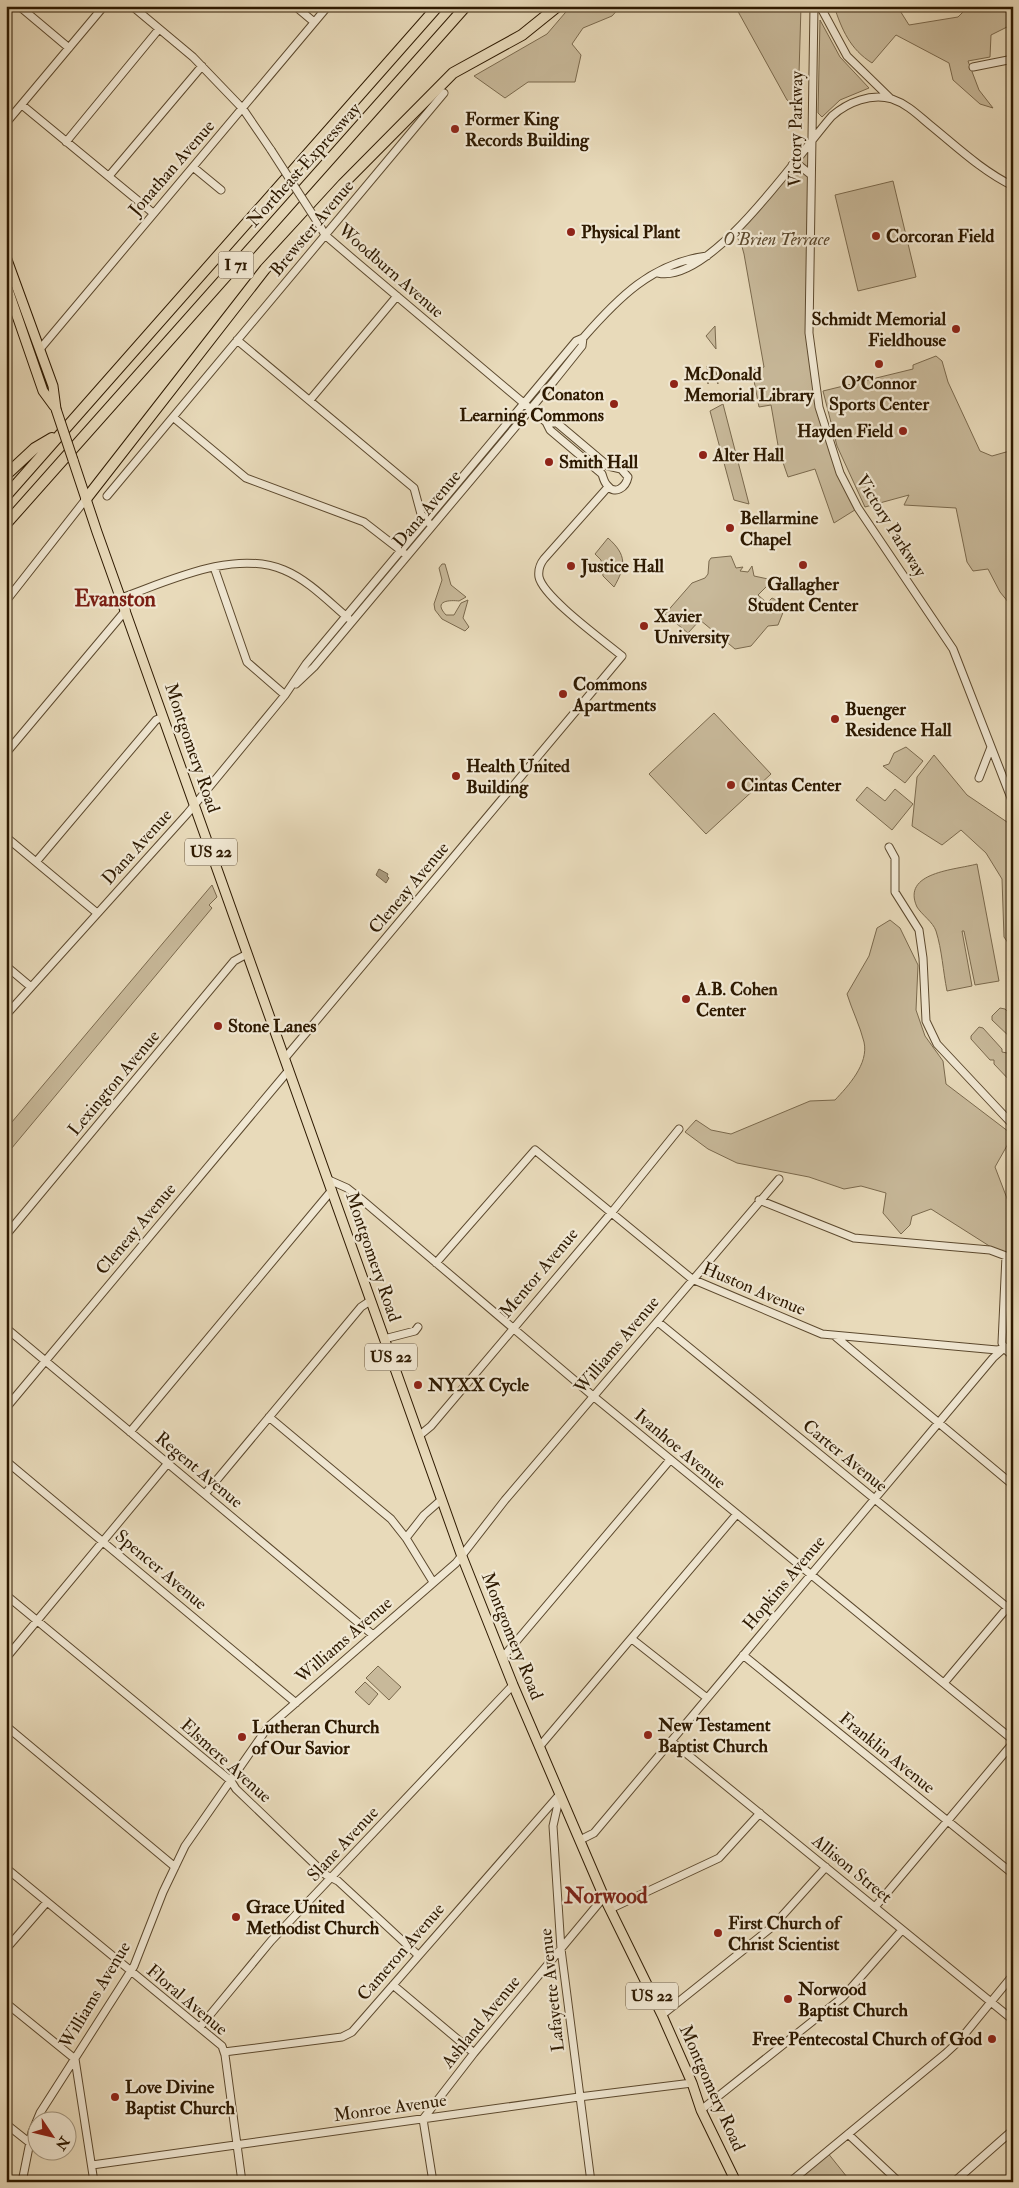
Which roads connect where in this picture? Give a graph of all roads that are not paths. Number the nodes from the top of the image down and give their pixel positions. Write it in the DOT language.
graph roads {
  1 [pos="19,6"];
  2 [pos="104,6"];
  3 [pos="132,6"];
  4 [pos="295,6"];
  5 [pos="328,6"];
  6 [pos="438,6"];
  7 [pos="466,6"];
  8 [pos="558,6"];
  9 [pos="814,6"];
  10 [pos="820,6"];
  11 [pos="314,22"];
  12 [pos="159,29"];
  13 [pos="69,48"];
  14 [pos="1013,59"];
  15 [pos="202,66"];
  16 [pos="973,67"];
  17 [pos="444,93"];
  18 [pos="890,99"];
  19 [pos="22,105"];
  20 [pos="243,109"];
  21 [pos="6,123"];
  22 [pos="66,142"];
  23 [pos="810,143"];
  24 [pos="792,165"];
  25 [pos="193,167"];
  26 [pos="810,174"];
  27 [pos="109,176"];
  28 [pos="1013,186"];
  29 [pos="221,190"];
  30 [pos="153,213"];
  31 [pos="326,235"];
  32 [pos="6,257"];
  33 [pos="10,284"];
  34 [pos="397,296"];
  35 [pos="1013,297"];
  36 [pos="6,306"];
  37 [pos="15,313"];
  38 [pos="1013,321"];
  39 [pos="583,338"];
  40 [pos="238,340"];
  41 [pos="40,349"];
  42 [pos="310,400"];
  43 [pos="524,403"];
  44 [pos="530,408"];
  45 [pos="56,409"];
  46 [pos="172,417"];
  47 [pos="546,422"];
  48 [pos="60,433"];
  49 [pos="6,474"];
  50 [pos="608,486"];
  51 [pos="6,496"];
  52 [pos="106,496"];
  53 [pos="86,499"];
  54 [pos="426,520"];
  55 [pos="6,524"];
  56 [pos="433,526"];
  57 [pos="401,551"];
  58 [pos="407,556"];
  59 [pos="214,567"];
  60 [pos="121,598"];
  61 [pos="6,601"];
  62 [pos="126,610"];
  63 [pos="349,619"];
  64 [pos="285,695"];
  65 [pos="163,717"];
  66 [pos="991,746"];
  67 [pos="6,753"];
  68 [pos="979,778"];
  69 [pos="1013,803"];
  70 [pos="194,804"];
  71 [pos="6,837"];
  72 [pos="889,847"];
  73 [pos="36,862"];
  74 [pos="97,913"];
  75 [pos="247,954"];
  76 [pos="6,966"];
  77 [pos="31,987"];
  78 [pos="6,1015"];
  79 [pos="285,1058"];
  80 [pos="288,1070"];
  81 [pos="1013,1125"];
  82 [pos="679,1129"];
  83 [pos="778,1179"];
  84 [pos="329,1180"];
  85 [pos="332,1190"];
  86 [pos="759,1200"];
  87 [pos="612,1212"];
  88 [pos="6,1235"];
  89 [pos="436,1263"];
  90 [pos="692,1278"];
  91 [pos="370,1301"];
  92 [pos="658,1322"];
  93 [pos="418,1327"];
  94 [pos="6,1328"];
  95 [pos="512,1328"];
  96 [pos="836,1337"];
  97 [pos="384,1339"];
  98 [pos="1013,1346"];
  99 [pos="1005,1348"];
  100 [pos="1013,1356"];
  101 [pos="46,1361"];
  102 [pos="593,1396"];
  103 [pos="6,1408"];
  104 [pos="269,1417"];
  105 [pos="938,1424"];
  106 [pos="130,1432"];
  107 [pos="420,1434"];
  108 [pos="670,1460"];
  109 [pos="6,1461"];
  110 [pos="168,1464"];
  111 [pos="1013,1485"];
  112 [pos="206,1494"];
  113 [pos="441,1500"];
  114 [pos="874,1500"];
  115 [pos="736,1515"];
  116 [pos="406,1538"];
  117 [pos="103,1542"];
  118 [pos="461,1554"];
  119 [pos="810,1574"];
  120 [pos="433,1582"];
  121 [pos="6,1595"];
  122 [pos="1013,1601"];
  123 [pos="1010,1610"];
  124 [pos="37,1621"];
  125 [pos="373,1635"];
  126 [pos="632,1639"];
  127 [pos="744,1655"];
  128 [pos="503,1657"];
  129 [pos="6,1658"];
  130 [pos="944,1683"];
  131 [pos="513,1685"];
  132 [pos="707,1698"];
  133 [pos="296,1703"];
  134 [pos="6,1726"];
  135 [pos="671,1741"];
  136 [pos="1013,1742"];
  137 [pos="540,1746"];
  138 [pos="231,1781"];
  139 [pos="560,1794"];
  140 [pos="760,1813"];
  141 [pos="947,1821"];
  142 [pos="580,1840"];
  143 [pos="175,1867"];
  144 [pos="826,1867"];
  145 [pos="6,1868"];
  146 [pos="1012,1870"];
  147 [pos="332,1877"];
  148 [pos="604,1897"];
  149 [pos="47,1902"];
  150 [pos="875,1906"];
  151 [pos="610,1910"];
  152 [pos="902,1930"];
  153 [pos="6,1949"];
  154 [pos="561,1949"];
  155 [pos="418,1955"];
  156 [pos="130,1972"];
  157 [pos="1013,1975"];
  158 [pos="393,1985"];
  159 [pos="991,2002"];
  160 [pos="6,2003"];
  161 [pos="662,2015"];
  162 [pos="1013,2020"];
  163 [pos="200,2027"];
  164 [pos="224,2052"];
  165 [pos="474,2053"];
  166 [pos="74,2060"];
  167 [pos="692,2084"];
  168 [pos="579,2097"];
  169 [pos="42,2110"];
  170 [pos="701,2110"];
  171 [pos="423,2118"];
  172 [pos="6,2124"];
  173 [pos="1013,2130"];
  174 [pos="848,2134"];
  175 [pos="28,2141"];
  176 [pos="237,2145"];
  177 [pos="28,2153"];
  178 [pos="92,2165"];
  179 [pos="22,2182"];
  180 [pos="94,2182"];
  181 [pos="242,2182"];
  182 [pos="433,2182"];
  183 [pos="591,2182"];
  184 [pos="736,2182"];
  185 [pos="790,2182"];
  186 [pos="899,2182"];
  187 [pos="954,2182"];
  1 -- 13 [label="street"];
  2 -- 13 [label="street"];
  3 -- 12 [label="street, Woodburn Avenue"];
  4 -- 11 [label="street"];
  5 -- 11 [label="street, Jonathan Avenue"];
  6 -- 48 [label="highway, Northeast Expressway / I 71"];
  7 -- 55 [label="highway, Northeast Expressway / I 71"];
  8 -- 53 [label="highway"];
  9 -- 23 [label="street, Victory Parkway"];
  10 -- 18 [label="street"];
  11 -- 20 [label="street, Jonathan Avenue"];
  12 -- 15 [label="street, Woodburn Avenue"];
  12 -- 22 [label="street"];
  13 -- 19 [label="street"];
  14 -- 16 [label="street"];
  15 -- 20 [label="street, Woodburn Avenue"];
  15 -- 27 [label="street"];
  17 -- 31 [label="street, Brewster Avenue"];
  18 -- 23 [label="street, Dana Avenue"];
  18 -- 28 [label="street, Dana Avenue"];
  19 -- 21 [label="street"];
  19 -- 22 [label="street"];
  20 -- 25 [label="street, Jonathan Avenue"];
  20 -- 31 [label="street, Woodburn Avenue, bridge"];
  22 -- 27 [label="street"];
  23 -- 24 [label="street, Dana Avenue"];
  23 -- 26 [label="street, Victory Parkway"];
  24 -- 26 [label="street"];
  24 -- 39 [label="street, Dana Avenue"];
  25 -- 29 [label="street"];
  25 -- 30 [label="street, Jonathan Avenue"];
  26 -- 66 [label="street, Victory Parkway"];
  27 -- 30 [label="street"];
  30 -- 41 [label="street, Jonathan Avenue"];
  31 -- 34 [label="street, Woodburn Avenue"];
  31 -- 40 [label="street, Brewster Avenue"];
  32 -- 33 [label="main road, Montgomery Road / US 22"];
  33 -- 37 [label="main road, Montgomery Road / US 22"];
  33 -- 41 [label="main road, Montgomery Road / US 22"];
  34 -- 42 [label="street"];
  34 -- 43 [label="street, Woodburn Avenue"];
  35 -- 38 [label="street"];
  36 -- 37 [label="main road"];
  37 -- 45 [label="main road, Montgomery Road / US 22"];
  39 -- 43 [label="street, Dana Avenue"];
  39 -- 44 [label="street, Dana Avenue"];
  40 -- 42 [label="street"];
  40 -- 46 [label="street, Brewster Avenue"];
  41 -- 45 [label="main road, Montgomery Road / US 22"];
  42 -- 54 [label="street"];
  43 -- 44 [label="street, Woodburn Avenue"];
  43 -- 54 [label="street, Dana Avenue"];
  44 -- 47 [label="street, Woodburn Avenue"];
  44 -- 56 [label="street, Dana Avenue"];
  45 -- 53 [label="main road, Montgomery Road / US 22, bridge"];
  46 -- 52 [label="street, Brewster Avenue"];
  46 -- 57 [label="street"];
  47 -- 50 [label="street"];
  47 -- 50 [label="street"];
  48 -- 49 [label="highway"];
  48 -- 51 [label="highway, Northeast Expressway / I 71"];
  50 -- 79 [label="street, Cleneay Avenue"];
  53 -- 60 [label="main road, Montgomery Road / US 22"];
  53 -- 61 [label="street"];
  54 -- 56 [label="street"];
  54 -- 57 [label="street, Dana Avenue"];
  56 -- 58 [label="street, Dana Avenue"];
  57 -- 58 [label="street"];
  57 -- 63 [label="street, Dana Avenue"];
  58 -- 63 [label="street, Dana Avenue"];
  59 -- 60 [label="street"];
  59 -- 63 [label="street"];
  59 -- 64 [label="street"];
  60 -- 62 [label="main road, Montgomery Road / US 22"];
  62 -- 65 [label="main road, Montgomery Road / US 22"];
  62 -- 67 [label="street"];
  63 -- 64 [label="street, Dana Avenue"];
  64 -- 70 [label="street, Dana Avenue"];
  65 -- 70 [label="main road, Montgomery Road / US 22"];
  65 -- 73 [label="street"];
  66 -- 68 [label="street"];
  66 -- 69 [label="street, Victory Parkway"];
  70 -- 74 [label="street, Dana Avenue"];
  70 -- 75 [label="main road, Montgomery Road / US 22"];
  71 -- 73 [label="street"];
  72 -- 81 [label="street"];
  73 -- 74 [label="street"];
  74 -- 77 [label="street, Dana Avenue"];
  75 -- 79 [label="main road, Montgomery Road / US 22"];
  75 -- 88 [label="street, Lexington Avenue"];
  76 -- 77 [label="street"];
  77 -- 78 [label="street, Dana Avenue"];
  79 -- 80 [label="main road, Montgomery Road / US 22"];
  80 -- 84 [label="main road, Montgomery Road / US 22"];
  80 -- 101 [label="street, Cleneay Avenue"];
  82 -- 87 [label="street, Mentor Avenue"];
  83 -- 86 [label="street, Williams Avenue"];
  84 -- 85 [label="main road, Montgomery Road / US 22"];
  84 -- 89 [label="street, Ivanhoe Avenue"];
  85 -- 91 [label="main road, Montgomery Road / US 22"];
  85 -- 106 [label="street"];
  86 -- 90 [label="street, Williams Avenue"];
  86 -- 99 [label="street"];
  87 -- 89 [label="street, Huston Avenue"];
  87 -- 90 [label="street, Huston Avenue"];
  87 -- 95 [label="street, Mentor Avenue"];
  89 -- 95 [label="street, Ivanhoe Avenue"];
  90 -- 92 [label="street, Williams Avenue"];
  90 -- 96 [label="street, Huston Avenue"];
  91 -- 97 [label="main road, Montgomery Road / US 22"];
  91 -- 104 [label="street"];
  92 -- 102 [label="street, Williams Avenue"];
  92 -- 114 [label="street, Carter Avenue"];
  93 -- 97 [label="street"];
  94 -- 101 [label="street, Regent Avenue"];
  95 -- 102 [label="street, Ivanhoe Avenue"];
  95 -- 107 [label="street, Mentor Avenue"];
  96 -- 99 [label="street, Huston Avenue"];
  96 -- 105 [label="street"];
  97 -- 107 [label="main road, Montgomery Road / US 22"];
  98 -- 99 [label="street, Hopkins Avenue"];
  99 -- 100 [label="street"];
  99 -- 105 [label="street, Hopkins Avenue"];
  101 -- 103 [label="street, Cleneay Avenue"];
  101 -- 106 [label="street, Regent Avenue"];
  102 -- 108 [label="street, Ivanhoe Avenue"];
  102 -- 118 [label="street, Williams Avenue"];
  104 -- 112 [label="street"];
  104 -- 116 [label="street"];
  105 -- 111 [label="street"];
  105 -- 114 [label="street, Hopkins Avenue"];
  106 -- 110 [label="street, Regent Avenue"];
  107 -- 113 [label="main road, Montgomery Road / US 22"];
  108 -- 115 [label="street, Ivanhoe Avenue"];
  108 -- 128 [label="street"];
  109 -- 117 [label="street, Spencer Avenue"];
  110 -- 112 [label="street, Regent Avenue"];
  110 -- 117 [label="street"];
  112 -- 125 [label="street, Regent Avenue"];
  113 -- 116 [label="street"];
  113 -- 118 [label="main road, Montgomery Road / US 22"];
  114 -- 119 [label="street, Hopkins Avenue"];
  114 -- 123 [label="street, Carter Avenue"];
  115 -- 119 [label="street, Ivanhoe Avenue"];
  115 -- 126 [label="street"];
  116 -- 120 [label="street"];
  117 -- 124 [label="street"];
  117 -- 133 [label="street, Spencer Avenue"];
  118 -- 120 [label="street, Williams Avenue"];
  118 -- 128 [label="main road, Montgomery Road / US 22"];
  119 -- 127 [label="street, Hopkins Avenue"];
  119 -- 130 [label="street, Ivanhoe Avenue"];
  120 -- 125 [label="street, Williams Avenue"];
  121 -- 124 [label="street, Elsmere Avenue"];
  122 -- 123 [label="street"];
  123 -- 130 [label="street"];
  124 -- 129 [label="street"];
  124 -- 138 [label="street, Elsmere Avenue"];
  125 -- 133 [label="street, Williams Avenue"];
  126 -- 132 [label="street"];
  126 -- 137 [label="street"];
  127 -- 132 [label="street, Hopkins Avenue"];
  127 -- 141 [label="street, Franklin Avenue"];
  128 -- 131 [label="main road, Montgomery Road / US 22"];
  130 -- 136 [label="street, Ivanhoe Avenue"];
  131 -- 137 [label="main road, Montgomery Road / US 22"];
  131 -- 147 [label="street, Slane Avenue"];
  132 -- 135 [label="street, Hopkins Avenue"];
  133 -- 138 [label="street, Williams Avenue"];
  134 -- 143 [label="street"];
  135 -- 140 [label="street, Allison Street"];
  135 -- 142 [label="street, Hopkins Avenue"];
  136 -- 141 [label="street"];
  137 -- 139 [label="main road, Montgomery Road / US 22"];
  138 -- 143 [label="street, Williams Avenue"];
  138 -- 147 [label="street, Elsmere Avenue"];
  139 -- 142 [label="main road, Montgomery Road / US 22"];
  139 -- 154 [label="street, Lafayette Avenue"];
  139 -- 155 [label="street, Cameron Avenue"];
  140 -- 144 [label="street, Allison Street"];
  140 -- 151 [label="street"];
  141 -- 146 [label="street, Franklin Avenue"];
  141 -- 150 [label="street"];
  142 -- 148 [label="main road, Montgomery Road / US 22"];
  143 -- 156 [label="street, Williams Avenue"];
  144 -- 150 [label="street, Allison Street"];
  144 -- 161 [label="street"];
  145 -- 149 [label="street, Floral Avenue"];
  147 -- 155 [label="street, Elsmere Avenue"];
  147 -- 163 [label="street, Slane Avenue"];
  148 -- 151 [label="main road, Montgomery Road / US 22"];
  148 -- 154 [label="street, Ashland Avenue"];
  149 -- 153 [label="street"];
  149 -- 156 [label="street, Floral Avenue"];
  150 -- 152 [label="street, Allison Street"];
  151 -- 161 [label="main road, Montgomery Road / US 22"];
  152 -- 159 [label="street, Allison Street"];
  152 -- 170 [label="street"];
  154 -- 165 [label="street, Ashland Avenue"];
  154 -- 168 [label="street, Lafayette Avenue"];
  155 -- 158 [label="street, Cameron Avenue"];
  156 -- 163 [label="street, Floral Avenue"];
  156 -- 166 [label="street, Williams Avenue"];
  157 -- 159 [label="street"];
  158 -- 164 [label="street, Cameron Avenue"];
  158 -- 165 [label="street"];
  159 -- 162 [label="street, Allison Street"];
  159 -- 174 [label="street"];
  160 -- 166 [label="street"];
  161 -- 167 [label="main road, Montgomery Road / US 22"];
  163 -- 164 [label="street, Floral Avenue"];
  164 -- 176 [label="street, Floral Avenue"];
  165 -- 171 [label="street, Ashland Avenue"];
  166 -- 169 [label="street, Williams Avenue"];
  166 -- 178 [label="street"];
  167 -- 168 [label="street, Monroe Avenue"];
  167 -- 170 [label="main road, Montgomery Road / US 22"];
  168 -- 171 [label="street, Monroe Avenue"];
  168 -- 183 [label="street, Lafayette Avenue"];
  170 -- 184 [label="main road, Montgomery Road / US 22"];
  171 -- 176 [label="street, Monroe Avenue"];
  171 -- 182 [label="street"];
  172 -- 175 [label="street"];
  173 -- 187 [label="street"];
  174 -- 185 [label="street"];
  174 -- 186 [label="street"];
  176 -- 178 [label="street, Monroe Avenue"];
  176 -- 181 [label="street, Floral Avenue"];
  177 -- 179 [label="street, Williams Avenue"];
  178 -- 180 [label="street"];
}
